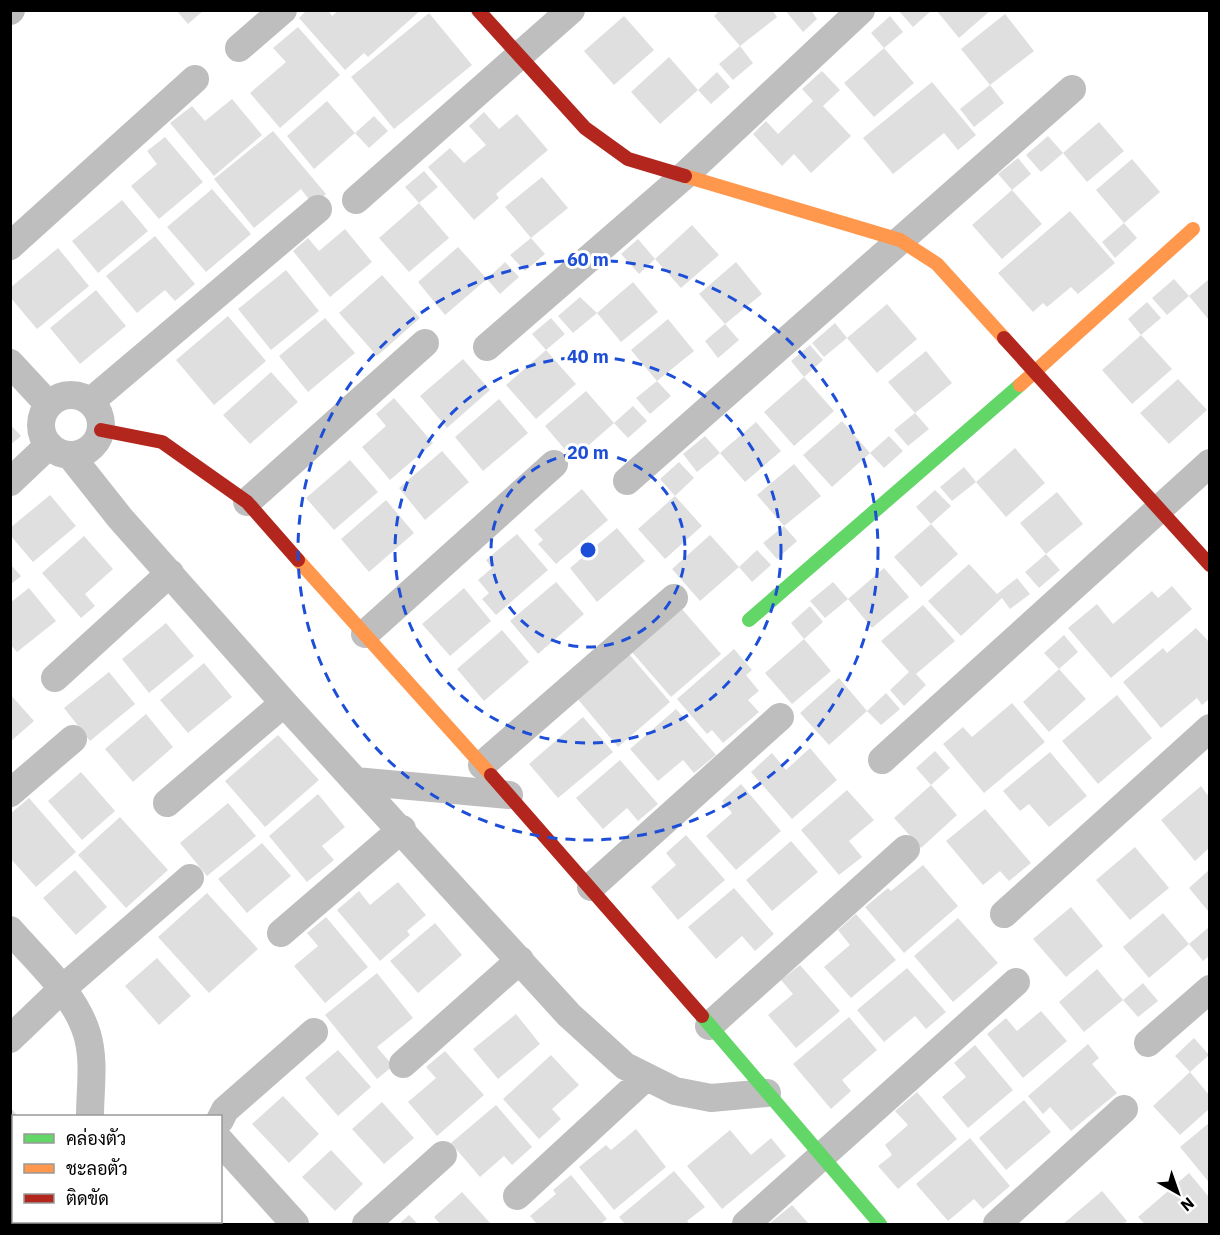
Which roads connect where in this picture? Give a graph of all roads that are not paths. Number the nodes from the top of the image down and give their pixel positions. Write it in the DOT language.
graph roads {
  1 [pos="283,10"];
  2 [pos="478,10"];
  3 [pos="571,10"];
  4 [pos="861,10"];
  5 [pos="239,48"];
  6 [pos="519,56"];
  7 [pos="195,79"];
  8 [pos="1071,89"];
  9 [pos="684,176"];
  10 [pos="356,200"];
  11 [pos="318,209"];
  12 [pos="1194,229"];
  13 [pos="900,240"];
  14 [pos="10,246"];
  15 [pos="425,343"];
  16 [pos="487,347"];
  17 [pos="10,363"];
  18 [pos="1036,371"];
  19 [pos="90,402"];
  20 [pos="49,405"];
  21 [pos="101,430"];
  22 [pos="59,450"];
  23 [pos="1209,463"];
  24 [pos="554,464"];
  25 [pos="627,481"];
  26 [pos="10,482"];
  27 [pos="247,501"];
  28 [pos="1159,510"];
  29 [pos="1209,565"];
  30 [pos="170,573"];
  31 [pos="674,598"];
  32 [pos="750,620"];
  33 [pos="365,634"];
  34 [pos="55,678"];
  35 [pos="284,703"];
  36 [pos="780,717"];
  37 [pos="1209,728"];
  38 [pos="73,739"];
  39 [pos="882,760"];
  40 [pos="482,765"];
  41 [pos="355,781"];
  42 [pos="10,793"];
  43 [pos="509,795"];
  44 [pos="167,803"];
  45 [pos="402,829"];
  46 [pos="906,849"];
  47 [pos="190,878"];
  48 [pos="591,887"];
  49 [pos="1004,914"];
  50 [pos="10,930"];
  51 [pos="281,933"];
  52 [pos="520,960"];
  53 [pos="1016,982"];
  54 [pos="62,989"];
  55 [pos="1209,989"];
  56 [pos="709,1026"];
  57 [pos="314,1032"];
  58 [pos="10,1039"];
  59 [pos="1148,1043"];
  60 [pos="403,1064"];
  61 [pos="646,1077"];
  62 [pos="767,1093"];
  63 [pos="1124,1109"];
  64 [pos="90,1115"];
  65 [pos="222,1116"];
  66 [pos="222,1143"];
  67 [pos="444,1155"];
  68 [pos="821,1157"];
  69 [pos="517,1196"];
  70 [pos="295,1224"];
  71 [pos="366,1224"];
  72 [pos="746,1224"];
  73 [pos="880,1224"];
  74 [pos="997,1224"];
  1 -- 5 [label="street"];
  2 -- 6 [label="street"];
  3 -- 6 [label="street"];
  4 -- 9 [label="street"];
  6 -- 9 [label="street"];
  6 -- 10 [label="street"];
  7 -- 14 [label="street"];
  8 -- 13 [label="street"];
  9 -- 13 [label="street"];
  9 -- 16 [label="street"];
  11 -- 19 [label="street"];
  12 -- 18 [label="street"];
  13 -- 18 [label="street"];
  13 -- 25 [label="street"];
  15 -- 27 [label="street"];
  17 -- 20 [label="street"];
  18 -- 28 [label="street"];
  18 -- 32 [label="street"];
  19 -- 20 [label="street"];
  19 -- 21 [label="street"];
  20 -- 22 [label="street"];
  21 -- 22 [label="street"];
  21 -- 27 [label="street"];
  22 -- 26 [label="street"];
  22 -- 30 [label="street"];
  23 -- 28 [label="street"];
  24 -- 33 [label="street"];
  27 -- 33 [label="street"];
  28 -- 29 [label="street"];
  28 -- 39 [label="street"];
  30 -- 34 [label="street"];
  30 -- 35 [label="street"];
  31 -- 40 [label="street"];
  33 -- 40 [label="street"];
  35 -- 41 [label="street"];
  35 -- 44 [label="street"];
  36 -- 48 [label="street"];
  37 -- 49 [label="street"];
  38 -- 42 [label="street"];
  40 -- 43 [label="street"];
  41 -- 43 [label="street"];
  41 -- 45 [label="street"];
  43 -- 48 [label="street"];
  45 -- 51 [label="street"];
  45 -- 52 [label="street"];
  46 -- 56 [label="street"];
  47 -- 54 [label="street"];
  48 -- 56 [label="street"];
  50 -- 54 [label="street"];
  52 -- 60 [label="street"];
  52 -- 61 [label="street"];
  53 -- 68 [label="street"];
  54 -- 58 [label="street"];
  54 -- 64 [label="street"];
  55 -- 59 [label="street"];
  56 -- 62 [label="street"];
  57 -- 65 [label="street"];
  61 -- 62 [label="street"];
  61 -- 69 [label="street"];
  62 -- 68 [label="street"];
  63 -- 74 [label="street"];
  66 -- 70 [label="street"];
  67 -- 71 [label="street"];
  68 -- 72 [label="street"];
  68 -- 73 [label="street"];
}
